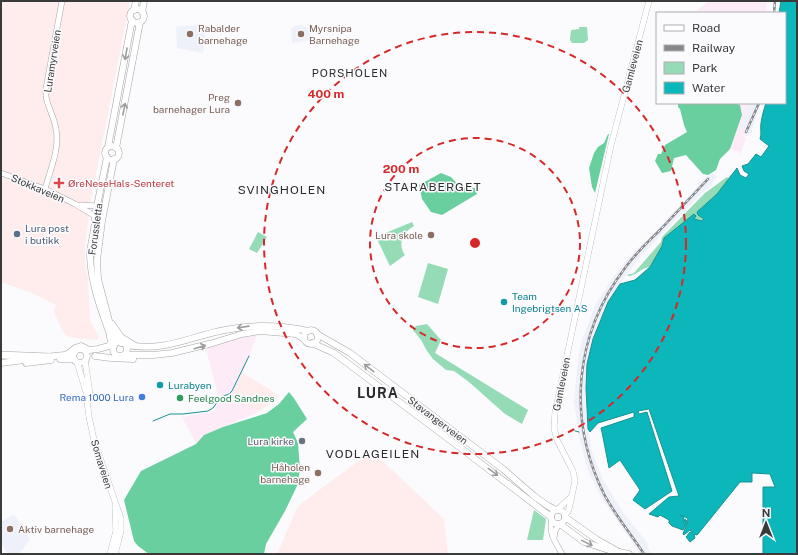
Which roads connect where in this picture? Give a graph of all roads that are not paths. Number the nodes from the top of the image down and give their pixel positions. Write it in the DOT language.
graph roads {
  1 [pos="62,1"];
  2 [pos="136,1"];
  3 [pos="144,1"];
  4 [pos="649,1"];
  5 [pos="134,10"];
  6 [pos="142,12"];
  7 [pos="132,20"];
  8 [pos="140,22"];
  9 [pos="108,147"];
  10 [pos="116,148"];
  11 [pos="107,157"];
  12 [pos="114,159"];
  13 [pos="1,173"];
  14 [pos="44,189"];
  15 [pos="75,204"];
  16 [pos="97,206"];
  17 [pos="95,216"];
  18 [pos="110,320"];
  19 [pos="107,326"];
  20 [pos="308,331"];
  21 [pos="317,334"];
  22 [pos="304,339"];
  23 [pos="312,343"];
  24 [pos="124,344"];
  25 [pos="114,346"];
  26 [pos="159,347"];
  27 [pos="85,351"];
  28 [pos="74,352"];
  29 [pos="1,355"];
  30 [pos="64,355"];
  31 [pos="117,355"];
  32 [pos="124,355"];
  33 [pos="153,355"];
  34 [pos="96,356"];
  35 [pos="49,357"];
  36 [pos="86,359"];
  37 [pos="76,360"];
  38 [pos="1,363"];
  39 [pos="1,367"];
  40 [pos="91,422"];
  41 [pos="570,498"];
  42 [pos="115,505"];
  43 [pos="557,510"];
  44 [pos="565,517"];
  45 [pos="551,518"];
  46 [pos="560,524"];
  47 [pos="554,539"];
  48 [pos="619,552"];
  49 [pos="110,554"];
  50 [pos="115,554"];
  51 [pos="562,554"];
  52 [pos="629,554"];
  1 -- 14 [label="street, Luramyrveien"];
  2 -- 5 [label="main road"];
  3 -- 6 [label="main road"];
  4 -- 41 [label="main road, Gamleveien"];
  5 -- 6 [label="main road"];
  5 -- 7 [label="main road"];
  6 -- 8 [label="main road"];
  7 -- 8 [label="main road"];
  7 -- 9 [label="main road, Forussletta, one-way"];
  10 -- 8 [label="main road, Forussletta, one-way"];
  9 -- 10 [label="main road"];
  9 -- 11 [label="main road, Forussletta"];
  10 -- 12 [label="main road, Forussletta"];
  11 -- 12 [label="main road"];
  11 -- 16 [label="main road, Forussletta"];
  12 -- 18 [label="main road, Forussletta"];
  13 -- 14 [label="street, Stokkaveien"];
  14 -- 15 [label="street, Stokkaveien"];
  15 -- 16 [label="street, Stokkaveien"];
  15 -- 17 [label="street, Stokkaveien"];
  16 -- 17 [label="main road, Forussletta"];
  17 -- 19 [label="main road, Forussletta"];
  18 -- 24 [label="main road, Forussletta"];
  18 -- 26 [label="main road"];
  19 -- 25 [label="main road, Forussletta"];
  19 -- 30 [label="main road"];
  20 -- 21 [label="main road"];
  20 -- 22 [label="main road"];
  20 -- 26 [label="main road, one-way"];
  21 -- 23 [label="main road"];
  43 -- 21 [label="main road, Stavangerveien, one-way"];
  22 -- 23 [label="main road"];
  33 -- 22 [label="main road, one-way"];
  23 -- 45 [label="main road, Stavangerveien, one-way"];
  24 -- 25 [label="main road"];
  24 -- 26 [label="main road"];
  24 -- 32 [label="main road"];
  25 -- 27 [label="main road"];
  25 -- 31 [label="main road"];
  27 -- 28 [label="main road"];
  27 -- 36 [label="main road"];
  28 -- 30 [label="main road"];
  28 -- 37 [label="main road"];
  29 -- 35 [label="highway"];
  30 -- 35 [label="main road"];
  31 -- 32 [label="main road"];
  31 -- 34 [label="main road"];
  32 -- 33 [label="main road"];
  33 -- 34 [label="main road"];
  34 -- 36 [label="main road"];
  35 -- 38 [label="main road"];
  36 -- 37 [label="main road"];
  36 -- 40 [label="main road, Somaveien"];
  37 -- 39 [label="main road"];
  37 -- 40 [label="main road, Somaveien"];
  40 -- 42 [label="main road, Somaveien"];
  41 -- 43 [label="main road"];
  41 -- 44 [label="main road, Gamleveien"];
  42 -- 49 [label="main road, Somaveien"];
  42 -- 50 [label="main road, Somaveien"];
  43 -- 44 [label="main road, Stavangerveien"];
  43 -- 45 [label="main road"];
  44 -- 46 [label="main road"];
  44 -- 48 [label="main road, Stavangerveien"];
  45 -- 46 [label="main road, Stavangerveien"];
  45 -- 47 [label="street"];
  46 -- 47 [label="street"];
  46 -- 48 [label="main road, Stavangerveien, one-way"];
  47 -- 51 [label="street"];
  48 -- 52 [label="main road, Stavangerveien"];
}
